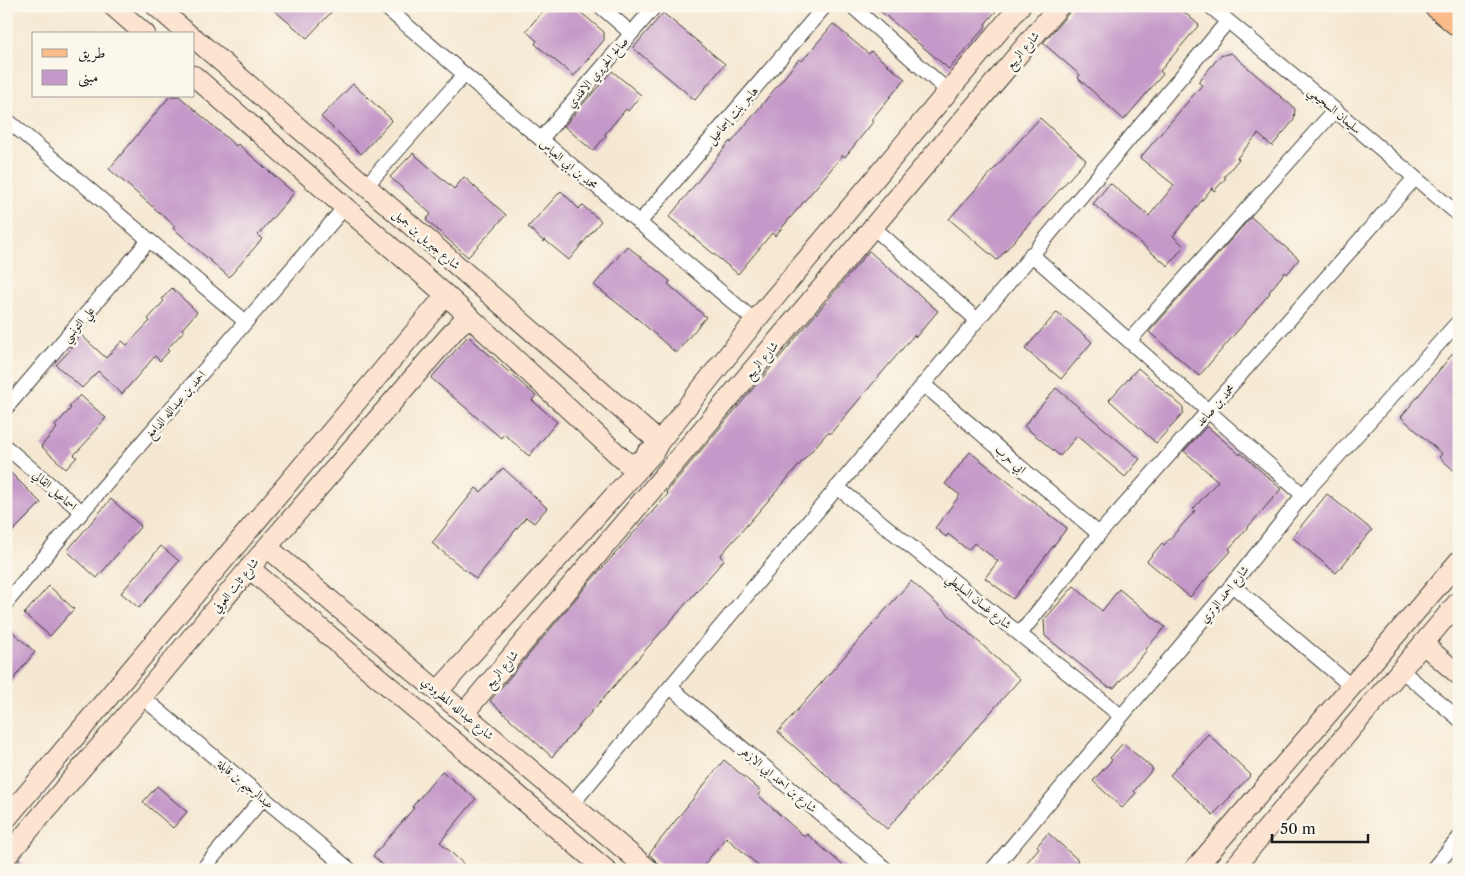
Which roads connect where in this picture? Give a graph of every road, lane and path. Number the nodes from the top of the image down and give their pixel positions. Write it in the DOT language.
graph roads {
  1 [pos="113,6"];
  2 [pos="156,6"];
  3 [pos="384,6"];
  4 [pos="600,6"];
  5 [pos="655,6"];
  6 [pos="825,6"];
  7 [pos="852,6"];
  8 [pos="1020,6"];
  9 [pos="1059,6"];
  10 [pos="1210,6"];
  11 [pos="1434,6"];
  12 [pos="1227,22"];
  13 [pos="1459,28"];
  14 [pos="143,32"];
  15 [pos="186,32"];
  16 [pos="631,33"];
  17 [pos="195,39"];
  18 [pos="464,75"];
  19 [pos="195,77"];
  20 [pos="949,92"];
  21 [pos="1335,110"];
  22 [pos="6,119"];
  23 [pos="541,139"];
  24 [pos="1414,179"];
  25 [pos="366,186"];
  26 [pos="345,207"];
  27 [pos="1459,215"];
  28 [pos="639,223"];
  29 [pos="873,227"];
  30 [pos="149,240"];
  31 [pos="1031,254"];
  32 [pos="441,302"];
  33 [pos="977,320"];
  34 [pos="755,321"];
  35 [pos="1459,321"];
  36 [pos="246,322"];
  37 [pos="464,322"];
  38 [pos="1130,340"];
  39 [pos="923,384"];
  40 [pos="6,408"];
  41 [pos="1208,412"];
  42 [pos="655,438"];
  43 [pos="6,447"];
  44 [pos="837,487"];
  45 [pos="1303,494"];
  46 [pos="82,512"];
  47 [pos="1099,534"];
  48 [pos="267,547"];
  49 [pos="1459,561"];
  50 [pos="250,568"];
  51 [pos="1232,585"];
  52 [pos="7,601"];
  53 [pos="1459,601"];
  54 [pos="1020,634"];
  55 [pos="1423,644"];
  56 [pos="1400,670"];
  57 [pos="1459,675"];
  58 [pos="1351,686"];
  59 [pos="670,687"];
  60 [pos="438,691"];
  61 [pos="142,697"];
  62 [pos="464,713"];
  63 [pos="1122,716"];
  64 [pos="1459,719"];
  65 [pos="263,798"];
  66 [pos="572,804"];
  67 [pos="6,819"];
  68 [pos="1459,838"];
  69 [pos="6,857"];
  70 [pos="600,868"];
  71 [pos="202,870"];
  72 [pos="350,870"];
  73 [pos="649,870"];
  74 [pos="888,870"];
  75 [pos="992,870"];
  76 [pos="1194,870"];
  77 [pos="1232,870"];
  78 [pos="1432,870"];
  1 -- 14 [label="street"];
  2 -- 15 [label="street"];
  3 -- 18 [label="street, محمد بن ابي العباس"];
  4 -- 16 [label="street"];
  5 -- 16 [label="street, صالح الحريري الافندي"];
  6 -- 28 [label="street, هاجر بنت إسماعيل"];
  7 -- 20 [label="street"];
  8 -- 20 [label="street"];
  9 -- 29 [label="street, شارع الربيع"];
  10 -- 12 [label="street, سليمان السحيمي"];
  11 -- 13 [label="main road"];
  12 -- 21 [label="street, سليمان السحيمي"];
  12 -- 31 [label="street"];
  16 -- 23 [label="street, صالح الحريري الافندي"];
  17 -- 25 [label="street, شارع جبريل بن جميل"];
  18 -- 23 [label="street, محمد بن ابي العباس"];
  18 -- 25 [label="street"];
  19 -- 26 [label="street"];
  20 -- 34 [label="street"];
  21 -- 24 [label="street, سليمان السحيمي"];
  21 -- 38 [label="street"];
  22 -- 30 [label="street"];
  23 -- 28 [label="street, محمد بن ابي العباس"];
  24 -- 27 [label="street, سليمان السحيمي"];
  24 -- 41 [label="street, محمد بن صاعد"];
  25 -- 42 [label="street, شارع جبريل بن جميل"];
  26 -- 32 [label="street"];
  26 -- 36 [label="street, احمد بن عبدالله الدامغ"];
  28 -- 34 [label="street, محمد بن ابي العباس"];
  29 -- 33 [label="street"];
  29 -- 62 [label="street, شارع الربيع"];
  30 -- 36 [label="street"];
  30 -- 40 [label="street, علي التونسي"];
  31 -- 33 [label="street"];
  31 -- 38 [label="street"];
  32 -- 37 [label="street"];
  32 -- 67 [label="street, شارع ثابت العوفي"];
  33 -- 39 [label="street"];
  34 -- 42 [label="street"];
  35 -- 45 [label="street, شارع احمد الوتري"];
  36 -- 46 [label="street, احمد بن عبدالله الدامغ"];
  37 -- 42 [label="street"];
  37 -- 48 [label="street, شارع ثابت العوفي"];
  38 -- 41 [label="street"];
  39 -- 44 [label="street"];
  39 -- 47 [label="street, ابي حرب"];
  41 -- 45 [label="street"];
  41 -- 47 [label="street, محمد بن صاعد"];
  42 -- 60 [label="street"];
  43 -- 46 [label="street, اسماعيل القالي"];
  44 -- 54 [label="street, شارع غسان السليطي"];
  44 -- 59 [label="street"];
  45 -- 51 [label="street, شارع احمد الوتري"];
  46 -- 52 [label="street, احمد بن عبدالله الدامغ"];
  47 -- 54 [label="street, محمد بن صاعد"];
  48 -- 50 [label="street, شارع ثابت العوفي"];
  48 -- 60 [label="street, شارع عبدالله المطرودي"];
  49 -- 58 [label="street"];
  50 -- 61 [label="street, شارع ثابت العوفي"];
  50 -- 70 [label="street"];
  51 -- 58 [label="street"];
  51 -- 63 [label="street, شارع احمد الوتري"];
  53 -- 55 [label="street"];
  54 -- 63 [label="street, شارع غسان السليطي"];
  55 -- 56 [label="street"];
  55 -- 57 [label="street"];
  56 -- 64 [label="street"];
  56 -- 77 [label="street"];
  58 -- 76 [label="street"];
  59 -- 66 [label="street"];
  59 -- 74 [label="street, شارع بن احمد ابي الازهر"];
  60 -- 62 [label="street, شارع عبدالله المطرودي"];
  61 -- 65 [label="street, عبدالرحيم بن قابلة"];
  61 -- 69 [label="street, شارع ثابت العوفي"];
  62 -- 66 [label="street, شارع عبدالله المطرودي"];
  63 -- 75 [label="street, شارع احمد الوتري"];
  65 -- 71 [label="street"];
  65 -- 72 [label="street, عبدالرحيم بن قابلة"];
  66 -- 73 [label="street, شارع عبدالله المطرودي"];
  68 -- 78 [label="street"];
}
